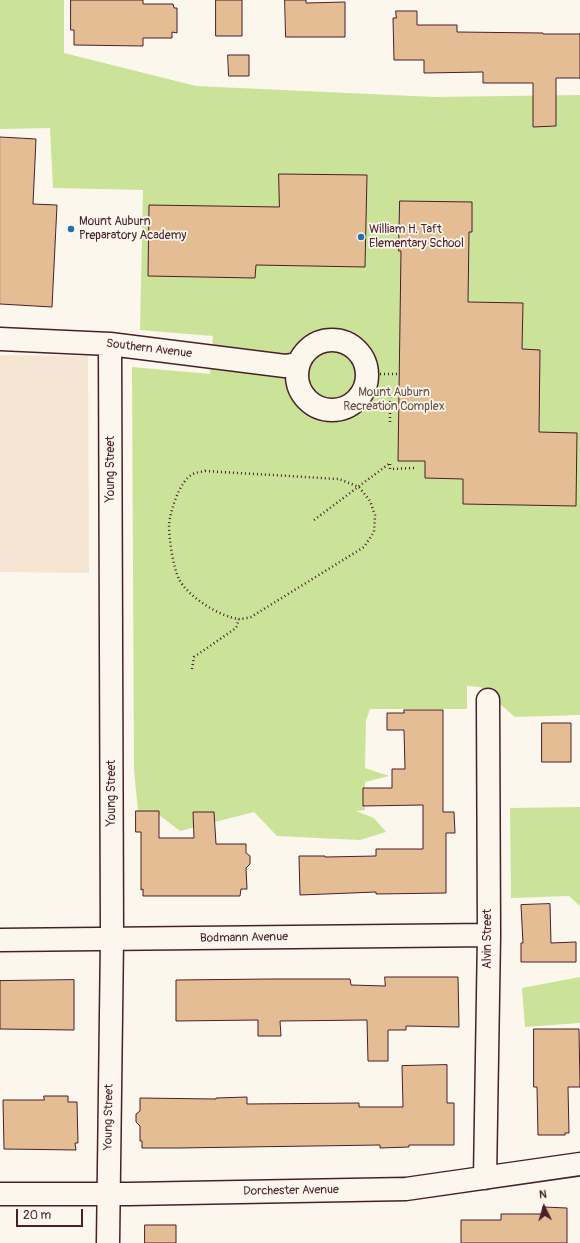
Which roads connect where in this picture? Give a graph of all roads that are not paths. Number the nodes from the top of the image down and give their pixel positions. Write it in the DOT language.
graph roads {
  1 [pos="0,339"];
  2 [pos="110,344"];
  3 [pos="297,364"];
  4 [pos="488,700"];
  5 [pos="489,935"];
  6 [pos="112,939"];
  7 [pos="0,940"];
  8 [pos="580,1164"];
  9 [pos="485,1178"];
  10 [pos="0,1194"];
  11 [pos="108,1194"];
  12 [pos="108,1243"];
  1 -- 2 [label="street, Southern Avenue"];
  2 -- 3 [label="street, Southern Avenue"];
  2 -- 6 [label="street, Young Street"];
  3 -- 3 [label="street"];
  4 -- 5 [label="street, Alvin Street"];
  5 -- 6 [label="street, Bodmann Avenue"];
  5 -- 9 [label="street, Alvin Street"];
  6 -- 7 [label="street, Bodmann Avenue"];
  6 -- 11 [label="street, Young Street"];
  8 -- 9 [label="street, Dorchester Avenue"];
  9 -- 11 [label="street, Dorchester Avenue"];
  10 -- 11 [label="street, Dorchester Avenue"];
  11 -- 12 [label="street, Young Street"];
}
